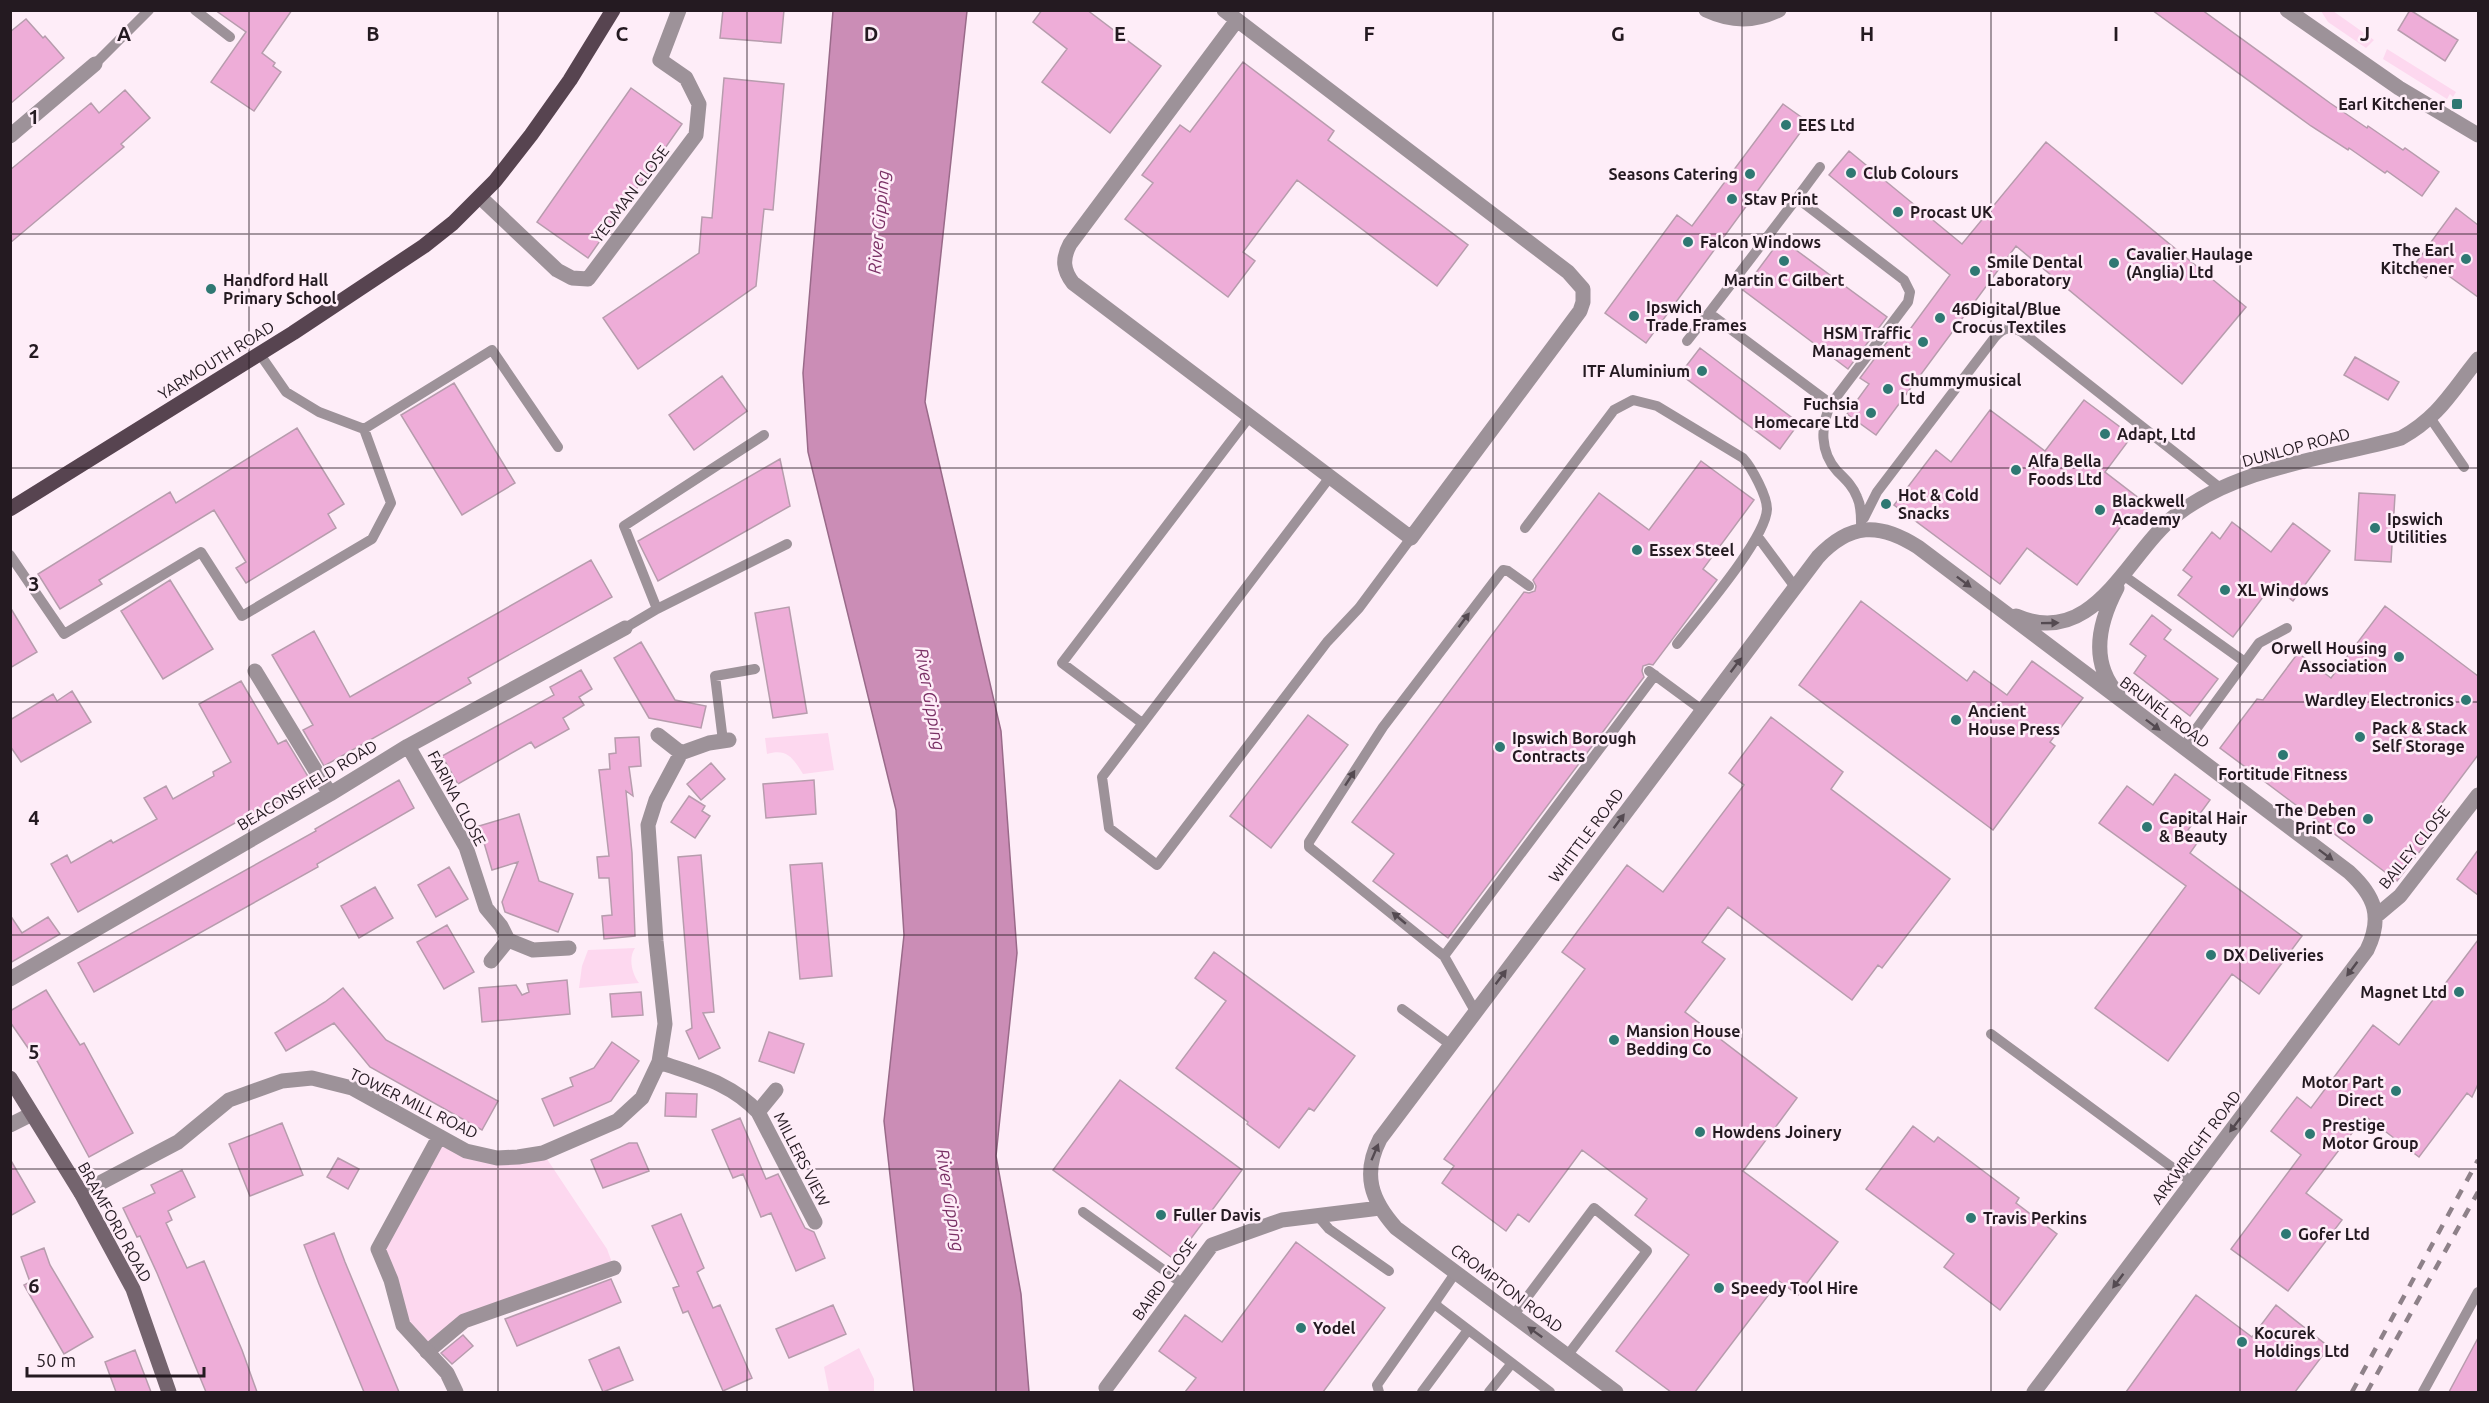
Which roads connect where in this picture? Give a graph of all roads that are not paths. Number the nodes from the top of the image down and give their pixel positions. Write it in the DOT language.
graph roads {
  1 [pos="149,10"];
  2 [pos="195,10"];
  3 [pos="613,10"];
  4 [pos="679,10"];
  5 [pos="1224,10"];
  6 [pos="1779,10"];
  7 [pos="2288,11"];
  8 [pos="1714,12"];
  9 [pos="1237,20"];
  10 [pos="230,37"];
  11 [pos="95,64"];
  12 [pos="2478,135"];
  13 [pos="10,136"];
  14 [pos="1820,167"];
  15 [pos="480,197"];
  16 [pos="1797,198"];
  17 [pos="1708,313"];
  18 [pos="1687,341"];
  19 [pos="259,353"];
  20 [pos="2478,358"];
  21 [pos="1831,404"];
  22 [pos="1250,416"];
  23 [pos="2431,419"];
  24 [pos="364,429"];
  25 [pos="764,435"];
  26 [pos="558,447"];
  27 [pos="2464,467"];
  28 [pos="1330,477"];
  29 [pos="2220,488"];
  30 [pos="10,509"];
  31 [pos="1525,528"];
  32 [pos="1861,530"];
  33 [pos="1758,537"];
  34 [pos="1411,538"];
  35 [pos="787,544"];
  36 [pos="1918,547"];
  37 [pos="10,555"];
  38 [pos="2123,575"];
  39 [pos="1529,586"];
  40 [pos="1795,587"];
  41 [pos="1995,606"];
  42 [pos="657,609"];
  43 [pos="625,628"];
  44 [pos="2287,628"];
  45 [pos="1677,644"];
  46 [pos="2245,662"];
  47 [pos="755,669"];
  48 [pos="255,670"];
  49 [pos="2130,708"];
  50 [pos="1702,710"];
  51 [pos="1142,723"];
  52 [pos="658,735"];
  53 [pos="726,740"];
  54 [pos="408,746"];
  55 [pos="2183,747"];
  56 [pos="681,753"];
  57 [pos="330,794"];
  58 [pos="2478,795"];
  59 [pos="2375,917"];
  60 [pos="508,940"];
  61 [pos="569,948"];
  62 [pos="1444,956"];
  63 [pos="491,962"];
  64 [pos="10,979"];
  65 [pos="1402,1009"];
  66 [pos="1476,1011"];
  67 [pos="1991,1034"];
  68 [pos="1451,1045"];
  69 [pos="659,1062"];
  70 [pos="10,1078"];
  71 [pos="776,1090"];
  72 [pos="758,1112"];
  73 [pos="32,1114"];
  74 [pos="10,1125"];
  75 [pos="439,1137"];
  76 [pos="2192,1182"];
  77 [pos="81,1193"];
  78 [pos="1380,1208"];
  79 [pos="1083,1212"];
  80 [pos="1317,1215"];
  81 [pos="815,1222"];
  82 [pos="614,1268"];
  83 [pos="1389,1271"];
  84 [pos="1456,1272"];
  85 [pos="1183,1284"];
  86 [pos="2478,1292"];
  87 [pos="1436,1301"];
  88 [pos="1513,1316"];
  89 [pos="1468,1330"];
  90 [pos="427,1352"];
  91 [pos="1567,1356"];
  92 [pos="1512,1363"];
  93 [pos="1106,1390"];
  94 [pos="169,1392"];
  95 [pos="456,1392"];
  96 [pos="1379,1392"];
  97 [pos="1422,1392"];
  98 [pos="1489,1392"];
  99 [pos="1550,1392"];
  100 [pos="1616,1392"];
  101 [pos="2034,1392"];
  102 [pos="2423,1392"];
  1 -- 11 [label="lane"];
  2 -- 10 [label="lane"];
  3 -- 15 [label="main road, YARMOUTH ROAD"];
  4 -- 15 [label="street, YEOMAN CLOSE"];
  5 -- 9 [label="street"];
  6 -- 8 [label="street"];
  7 -- 12 [label="street"];
  9 -- 22 [label="street"];
  9 -- 34 [label="street"];
  11 -- 13 [label="street"];
  14 -- 16 [label="lane"];
  15 -- 19 [label="main road, YARMOUTH ROAD"];
  16 -- 17 [label="lane"];
  16 -- 21 [label="lane"];
  17 -- 18 [label="lane"];
  17 -- 21 [label="lane"];
  19 -- 24 [label="lane"];
  19 -- 30 [label="main road, YARMOUTH ROAD"];
  20 -- 23 [label="street, DUNLOP ROAD"];
  21 -- 32 [label="lane"];
  22 -- 28 [label="street"];
  22 -- 51 [label="lane"];
  23 -- 27 [label="lane"];
  23 -- 29 [label="street, DUNLOP ROAD"];
  24 -- 26 [label="lane"];
  24 -- 37 [label="lane"];
  25 -- 42 [label="lane"];
  28 -- 34 [label="street"];
  28 -- 51 [label="lane"];
  29 -- 32 [label="lane"];
  29 -- 38 [label="street, DUNLOP ROAD"];
  31 -- 33 [label="lane"];
  32 -- 36 [label="street, WHITTLE ROAD"];
  32 -- 40 [label="street, WHITTLE ROAD"];
  33 -- 40 [label="lane"];
  33 -- 45 [label="lane"];
  34 -- 51 [label="lane"];
  35 -- 42 [label="lane"];
  36 -- 41 [label="street, BRUNEL ROAD, one-way"];
  41 -- 38 [label="street, DUNLOP ROAD, one-way"];
  38 -- 46 [label="lane"];
  38 -- 49 [label="street, DUNLOP ROAD"];
  62 -- 39 [label="lane, one-way"];
  50 -- 40 [label="street, WHITTLE ROAD, one-way"];
  41 -- 49 [label="street, BRUNEL ROAD"];
  42 -- 43 [label="lane"];
  43 -- 54 [label="street, BEACONSFIELD ROAD"];
  44 -- 46 [label="lane"];
  46 -- 55 [label="lane"];
  47 -- 53 [label="lane"];
  48 -- 57 [label="street"];
  49 -- 55 [label="street, BRUNEL ROAD, one-way"];
  50 -- 62 [label="lane"];
  66 -- 50 [label="street, WHITTLE ROAD, one-way"];
  52 -- 56 [label="street"];
  53 -- 56 [label="street"];
  54 -- 57 [label="street, BEACONSFIELD ROAD"];
  54 -- 60 [label="street, FARINA CLOSE"];
  55 -- 59 [label="street, BRUNEL ROAD, one-way"];
  56 -- 69 [label="street, TOWER MILL ROAD"];
  57 -- 64 [label="street, BEACONSFIELD ROAD"];
  58 -- 59 [label="street, BAILEY CLOSE"];
  59 -- 76 [label="street, ARKWRIGHT ROAD, one-way"];
  60 -- 61 [label="street"];
  60 -- 63 [label="street"];
  62 -- 66 [label="lane"];
  65 -- 68 [label="lane"];
  66 -- 68 [label="street, WHITTLE ROAD"];
  67 -- 76 [label="lane"];
  78 -- 68 [label="street, WHITTLE ROAD, one-way"];
  69 -- 72 [label="street, MILLERS VIEW"];
  69 -- 75 [label="street, TOWER MILL ROAD"];
  70 -- 73 [label="main road, BRAMFORD ROAD"];
  71 -- 72 [label="street, MILLERS VIEW"];
  72 -- 81 [label="street, MILLERS VIEW"];
  73 -- 74 [label="street"];
  73 -- 77 [label="main road, BRAMFORD ROAD"];
  75 -- 77 [label="street, TOWER MILL ROAD"];
  75 -- 90 [label="street"];
  76 -- 101 [label="street, ARKWRIGHT ROAD, one-way"];
  77 -- 94 [label="main road, BRAMFORD ROAD"];
  78 -- 80 [label="street, BAIRD CLOSE"];
  78 -- 84 [label="street, CROMPTON ROAD"];
  79 -- 85 [label="lane"];
  80 -- 83 [label="lane"];
  80 -- 85 [label="street, BAIRD CLOSE"];
  82 -- 90 [label="street"];
  84 -- 87 [label="lane"];
  84 -- 88 [label="street, CROMPTON ROAD"];
  85 -- 93 [label="street, BAIRD CLOSE"];
  86 -- 102 [label="lane"];
  87 -- 89 [label="lane"];
  87 -- 96 [label="lane"];
  91 -- 88 [label="street, CROMPTON ROAD, one-way"];
  88 -- 91 [label="lane"];
  89 -- 92 [label="lane"];
  89 -- 97 [label="lane"];
  90 -- 95 [label="street"];
  91 -- 100 [label="street, CROMPTON ROAD"];
  92 -- 98 [label="lane"];
  92 -- 99 [label="lane"];
}
